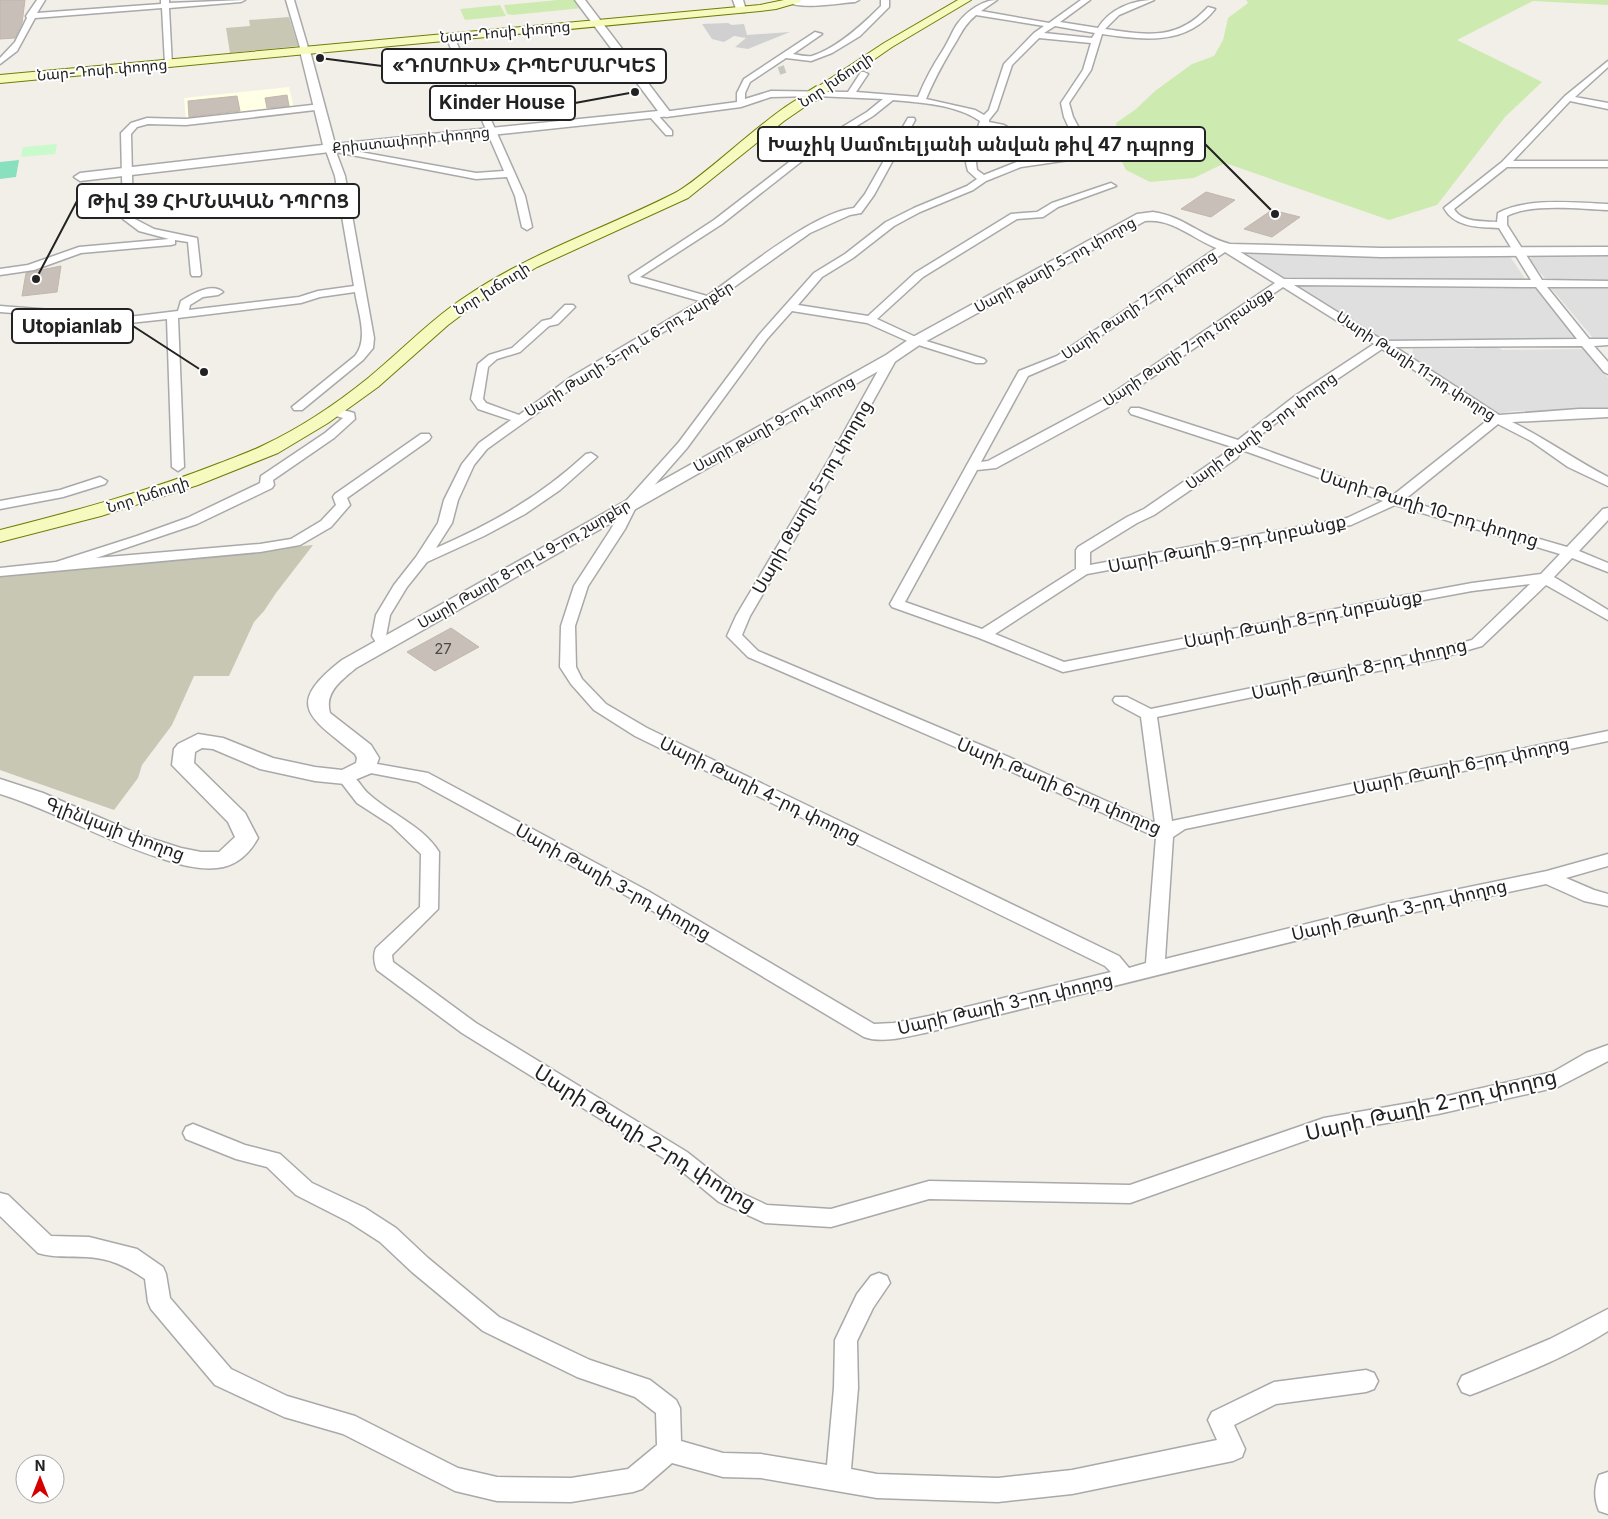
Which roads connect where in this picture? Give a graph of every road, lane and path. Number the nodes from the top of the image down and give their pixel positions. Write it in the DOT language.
graph roads {
  1 [pos="41,0"];
  2 [pos="241,0"];
  3 [pos="290,0"];
  4 [pos="580,0"];
  5 [pos="855,0"];
  6 [pos="885,0"];
  7 [pos="993,0"];
  8 [pos="1086,0"];
  9 [pos="1150,0"];
  10 [pos="794,1"];
  11 [pos="963,1"];
  12 [pos="165,3"];
  13 [pos="740,5"];
  14 [pos="1211,9"];
  15 [pos="974,12"];
  16 [pos="30,16"];
  17 [pos="598,23"];
  18 [pos="1052,24"];
  19 [pos="1100,30"];
  20 [pos="818,34"];
  21 [pos="1037,35"];
  22 [pos="450,37"];
  23 [pos="1095,40"];
  24 [pos="15,47"];
  25 [pos="0,48"];
  26 [pos="305,51"];
  27 [pos="786,56"];
  28 [pos="811,59"];
  29 [pos="0,62"];
  30 [pos="1608,62"];
  31 [pos="169,64"];
  32 [pos="797,66"];
  33 [pos="779,71"];
  34 [pos="864,74"];
  35 [pos="770,77"];
  36 [pos="0,80"];
  37 [pos="763,89"];
  38 [pos="810,93"];
  39 [pos="771,94"];
  40 [pos="851,94"];
  41 [pos="891,97"];
  42 [pos="1568,98"];
  43 [pos="920,100"];
  44 [pos="741,104"];
  45 [pos="1608,106"];
  46 [pos="320,108"];
  47 [pos="666,114"];
  48 [pos="653,116"];
  49 [pos="911,120"];
  50 [pos="985,122"];
  51 [pos="491,132"];
  52 [pos="669,133"];
  53 [pos="1009,133"];
  54 [pos="330,148"];
  55 [pos="1505,164"];
  56 [pos="1608,164"];
  57 [pos="126,172"];
  58 [pos="510,174"];
  59 [pos="80,177"];
  60 [pos="983,179"];
  61 [pos="1111,186"];
  62 [pos="1608,207"];
  63 [pos="1502,224"];
  64 [pos="528,227"];
  65 [pos="193,240"];
  66 [pos="1225,247"];
  67 [pos="1608,251"];
  68 [pos="1518,252"];
  69 [pos="0,272"];
  70 [pos="196,274"];
  71 [pos="1283,282"];
  72 [pos="1539,284"];
  73 [pos="1608,284"];
  74 [pos="359,288"];
  75 [pos="218,292"];
  76 [pos="708,300"];
  77 [pos="569,307"];
  78 [pos="791,307"];
  79 [pos="0,309"];
  80 [pos="178,314"];
  81 [pos="870,320"];
  82 [pos="916,341"];
  83 [pos="1586,341"];
  84 [pos="1608,342"];
  85 [pos="1382,344"];
  86 [pos="891,358"];
  87 [pos="980,361"];
  88 [pos="1608,370"];
  89 [pos="298,407"];
  90 [pos="333,411"];
  91 [pos="1135,411"];
  92 [pos="1608,413"];
  93 [pos="1497,419"];
  94 [pos="518,420"];
  95 [pos="425,437"];
  96 [pos="1240,445"];
  97 [pos="591,457"];
  98 [pos="971,466"];
  99 [pos="178,467"];
  100 [pos="100,481"];
  101 [pos="1608,482"];
  102 [pos="1394,501"];
  103 [pos="630,504"];
  104 [pos="0,505"];
  105 [pos="1608,512"];
  106 [pos="0,536"];
  107 [pos="1569,552"];
  108 [pos="422,559"];
  109 [pos="58,566"];
  110 [pos="1608,568"];
  111 [pos="1082,571"];
  112 [pos="0,572"];
  113 [pos="1545,578"];
  114 [pos="1608,616"];
  115 [pos="984,635"];
  116 [pos="734,636"];
  117 [pos="384,644"];
  118 [pos="1121,700"];
  119 [pos="1149,714"];
  120 [pos="1608,736"];
  121 [pos="366,767"];
  122 [pos="345,777"];
  123 [pos="0,786"];
  124 [pos="1165,834"];
  125 [pos="1608,860"];
  126 [pos="1547,876"];
  127 [pos="1608,900"];
  128 [pos="1156,968"];
  129 [pos="1125,976"];
  130 [pos="1608,1053"];
  131 [pos="193,1133"];
  132 [pos="0,1202"];
  133 [pos="879,1283"];
  134 [pos="1608,1320"];
  135 [pos="1366,1381"];
  136 [pos="1470,1384"];
  137 [pos="669,1450"];
  138 [pos="838,1480"];
  139 [pos="1608,1484"];
  140 [pos="1608,1502"];
  1 -- 16 [label="street"];
  2 -- 12 [label="street"];
  3 -- 26 [label="street"];
  4 -- 17 [label="street"];
  5 -- 10 [label="street"];
  6 -- 28 [label="street"];
  7 -- 15 [label="street"];
  8 -- 18 [label="street"];
  9 -- 19 [label="street, Սարի Թաղի 8-րդ և 9-րդ շարքեր"];
  10 -- 13 [label="main road, Նար-Դոսի փողոց"];
  11 -- 38 [label="main road, Նոր խճուղի"];
  12 -- 16 [label="street"];
  12 -- 31 [label="street"];
  13 -- 17 [label="main road, Նար-Դոսի փողոց"];
  14 -- 19 [label="street"];
  15 -- 18 [label="street"];
  15 -- 43 [label="street"];
  16 -- 24 [label="street"];
  17 -- 22 [label="main road, Նար-Դոսի փողոց"];
  17 -- 47 [label="street"];
  18 -- 19 [label="street"];
  18 -- 21 [label="street"];
  19 -- 23 [label="street, Սարի Թաղի 8-րդ և 9-րդ շարքեր"];
  20 -- 27 [label="street"];
  21 -- 23 [label="street"];
  21 -- 50 [label="street"];
  22 -- 26 [label="main road, Նար-Դոսի փողոց"];
  22 -- 51 [label="street"];
  23 -- 60 [label="street, Սարի Թաղի 8-րդ և 9-րդ շարքեր"];
  24 -- 25 [label="street"];
  24 -- 29 [label="street"];
  26 -- 31 [label="main road, Նար-Դոսի փողոց"];
  26 -- 46 [label="street"];
  27 -- 28 [label="street"];
  27 -- 44 [label="street"];
  28 -- 32 [label="street"];
  30 -- 42 [label="street"];
  31 -- 36 [label="main road, Նար-Դոսի փողոց"];
  33 -- 35 [label="street"];
  34 -- 40 [label="street"];
  37 -- 39 [label="street"];
  38 -- 39 [label="street, Քրիստափորի փողոց"];
  38 -- 40 [label="street, Քրիստափորի փողոց"];
  38 -- 90 [label="main road, Նոր խճուղի"];
  39 -- 44 [label="street, Քրիստափորի փողոց"];
  40 -- 41 [label="street, Քրիստափորի փողոց"];
  41 -- 43 [label="street, Քրիստափորի փողոց"];
  41 -- 76 [label="street"];
  42 -- 45 [label="street"];
  42 -- 55 [label="street"];
  43 -- 50 [label="street, Քրիստափորի փողոց"];
  44 -- 47 [label="street, Քրիստափորի փողոց"];
  46 -- 54 [label="street"];
  46 -- 57 [label="street"];
  47 -- 48 [label="street, Քրիստափորի փողոց"];
  48 -- 51 [label="street, Քրիստափորի փողոց"];
  48 -- 52 [label="street"];
  49 -- 76 [label="street, Սարի Թաղի 5-րդ և 6-րդ շարքեր"];
  50 -- 53 [label="street, Քրիստափորի փողոց"];
  50 -- 60 [label="street"];
  51 -- 54 [label="street, Քրիստափորի փողոց"];
  51 -- 58 [label="street"];
  54 -- 57 [label="street, Քրիստափորի փողոց"];
  54 -- 58 [label="street"];
  54 -- 74 [label="street"];
  55 -- 56 [label="street"];
  55 -- 63 [label="street"];
  57 -- 59 [label="street, Քրիստափորի փողոց"];
  57 -- 65 [label="street"];
  58 -- 64 [label="street"];
  60 -- 78 [label="street, Սարի Թաղի 8-րդ և 9-րդ շարքեր"];
  61 -- 81 [label="street"];
  62 -- 63 [label="street"];
  63 -- 68 [label="street"];
  65 -- 69 [label="street"];
  65 -- 70 [label="street"];
  66 -- 68 [label="street, Սարի Թաղի 7-րդ փողոց"];
  66 -- 71 [label="street, Սարի Թաղի 11-րդ փողոց"];
  66 -- 82 [label="street, Սարի թաղի 5-րդ փողոց"];
  66 -- 98 [label="street, Սարի Թաղի 7-րդ փողոց"];
  67 -- 68 [label="street, Սարի Թաղի 7-րդ փողոց"];
  68 -- 72 [label="street"];
  71 -- 72 [label="street, Սարի Թաղի 7-րդ նրբանցք"];
  71 -- 85 [label="street, Սարի Թաղի 11-րդ փողոց"];
  71 -- 98 [label="street, Սարի Թաղի 7-րդ նրբանցք"];
  72 -- 73 [label="street"];
  72 -- 83 [label="street"];
  74 -- 80 [label="street"];
  74 -- 89 [label="street"];
  75 -- 80 [label="street"];
  76 -- 94 [label="street, Սարի Թաղի 5-րդ և 6-րդ շարքեր"];
  77 -- 94 [label="street"];
  78 -- 81 [label="street"];
  78 -- 103 [label="street, Սարի Թաղի 8-րդ և 9-րդ շարքեր"];
  79 -- 80 [label="street"];
  80 -- 99 [label="street"];
  81 -- 82 [label="street"];
  82 -- 86 [label="street, Սարի թաղի 9-րդ փողոց"];
  82 -- 87 [label="street"];
  83 -- 84 [label="street"];
  83 -- 85 [label="street"];
  83 -- 88 [label="street"];
  85 -- 93 [label="street, Սարի Թաղի 11-րդ փողոց"];
  85 -- 96 [label="street, Սարի Թաղի 9-րդ փողոց"];
  86 -- 103 [label="street, Սարի թաղի 9-րդ փողոց"];
  86 -- 116 [label="street, Սարի Թաղի 5-րդ փողոց"];
  90 -- 106 [label="main road, Նոր խճուղի"];
  90 -- 109 [label="street"];
  91 -- 96 [label="street, Սարի Թաղի 10-րդ փողոց"];
  92 -- 93 [label="street"];
  93 -- 101 [label="street, Սարի Թաղի 11-րդ փողոց"];
  93 -- 102 [label="street, Սարի Թաղի 9-րդ նրբանցք"];
  94 -- 108 [label="street, Սարի Թաղի 5-րդ և 6-րդ շարքեր"];
  95 -- 109 [label="street"];
  96 -- 102 [label="street, Սարի Թաղի 10-րդ փողոց"];
  96 -- 111 [label="street, Սարի Թաղի 9-րդ փողոց"];
  97 -- 108 [label="street"];
  98 -- 115 [label="street, Սարի Թաղի 7-րդ փողոց"];
  100 -- 104 [label="street"];
  102 -- 107 [label="street, Սարի Թաղի 10-րդ փողոց"];
  102 -- 111 [label="street, Սարի Թաղի 9-րդ նրբանցք"];
  103 -- 117 [label="street, Սարի Թաղի 8-րդ և 9-րդ շարքեր"];
  103 -- 129 [label="street, Սարի Թաղի 4-րդ փողոց"];
  105 -- 107 [label="street, Սարի Թաղի 8-րդ փողոց"];
  107 -- 110 [label="street, Սարի Թաղի 10-րդ փողոց"];
  107 -- 113 [label="street, Սարի Թաղի 8-րդ փողոց"];
  108 -- 117 [label="street, Սարի Թաղի 5-րդ և 6-րդ շարքեր"];
  109 -- 112 [label="street"];
  111 -- 115 [label="street"];
  113 -- 114 [label="street"];
  113 -- 115 [label="street, Սարի Թաղի 8-րդ նրբանցք"];
  113 -- 119 [label="street, Սարի Թաղի 8-րդ փողոց"];
  116 -- 124 [label="street, Սարի Թաղի 6-րդ փողոց"];
  117 -- 121 [label="street, Սարի Թաղի 8-րդ և 9-րդ շարքեր"];
  118 -- 119 [label="street"];
  119 -- 124 [label="street"];
  120 -- 124 [label="street, Սարի Թաղի 6-րդ փողոց"];
  121 -- 122 [label="street"];
  121 -- 129 [label="street, Սարի Թաղի 3-րդ փողոց"];
  122 -- 123 [label="street, Գլինկայի փողոց"];
  122 -- 130 [label="street, Սարի Թաղի 2-րդ փողոց"];
  124 -- 128 [label="street"];
  125 -- 126 [label="street, Սարի Թաղի 3-րդ փողոց"];
  126 -- 127 [label="street"];
  126 -- 128 [label="street, Սարի Թաղի 3-րդ փողոց"];
  128 -- 129 [label="street, Սարի Թաղի 3-րդ փողոց"];
  131 -- 137 [label="street"];
  132 -- 137 [label="street"];
  133 -- 138 [label="street"];
  134 -- 136 [label="street"];
  135 -- 138 [label="street"];
  137 -- 138 [label="street"];
  139 -- 140 [label="street"];
}
